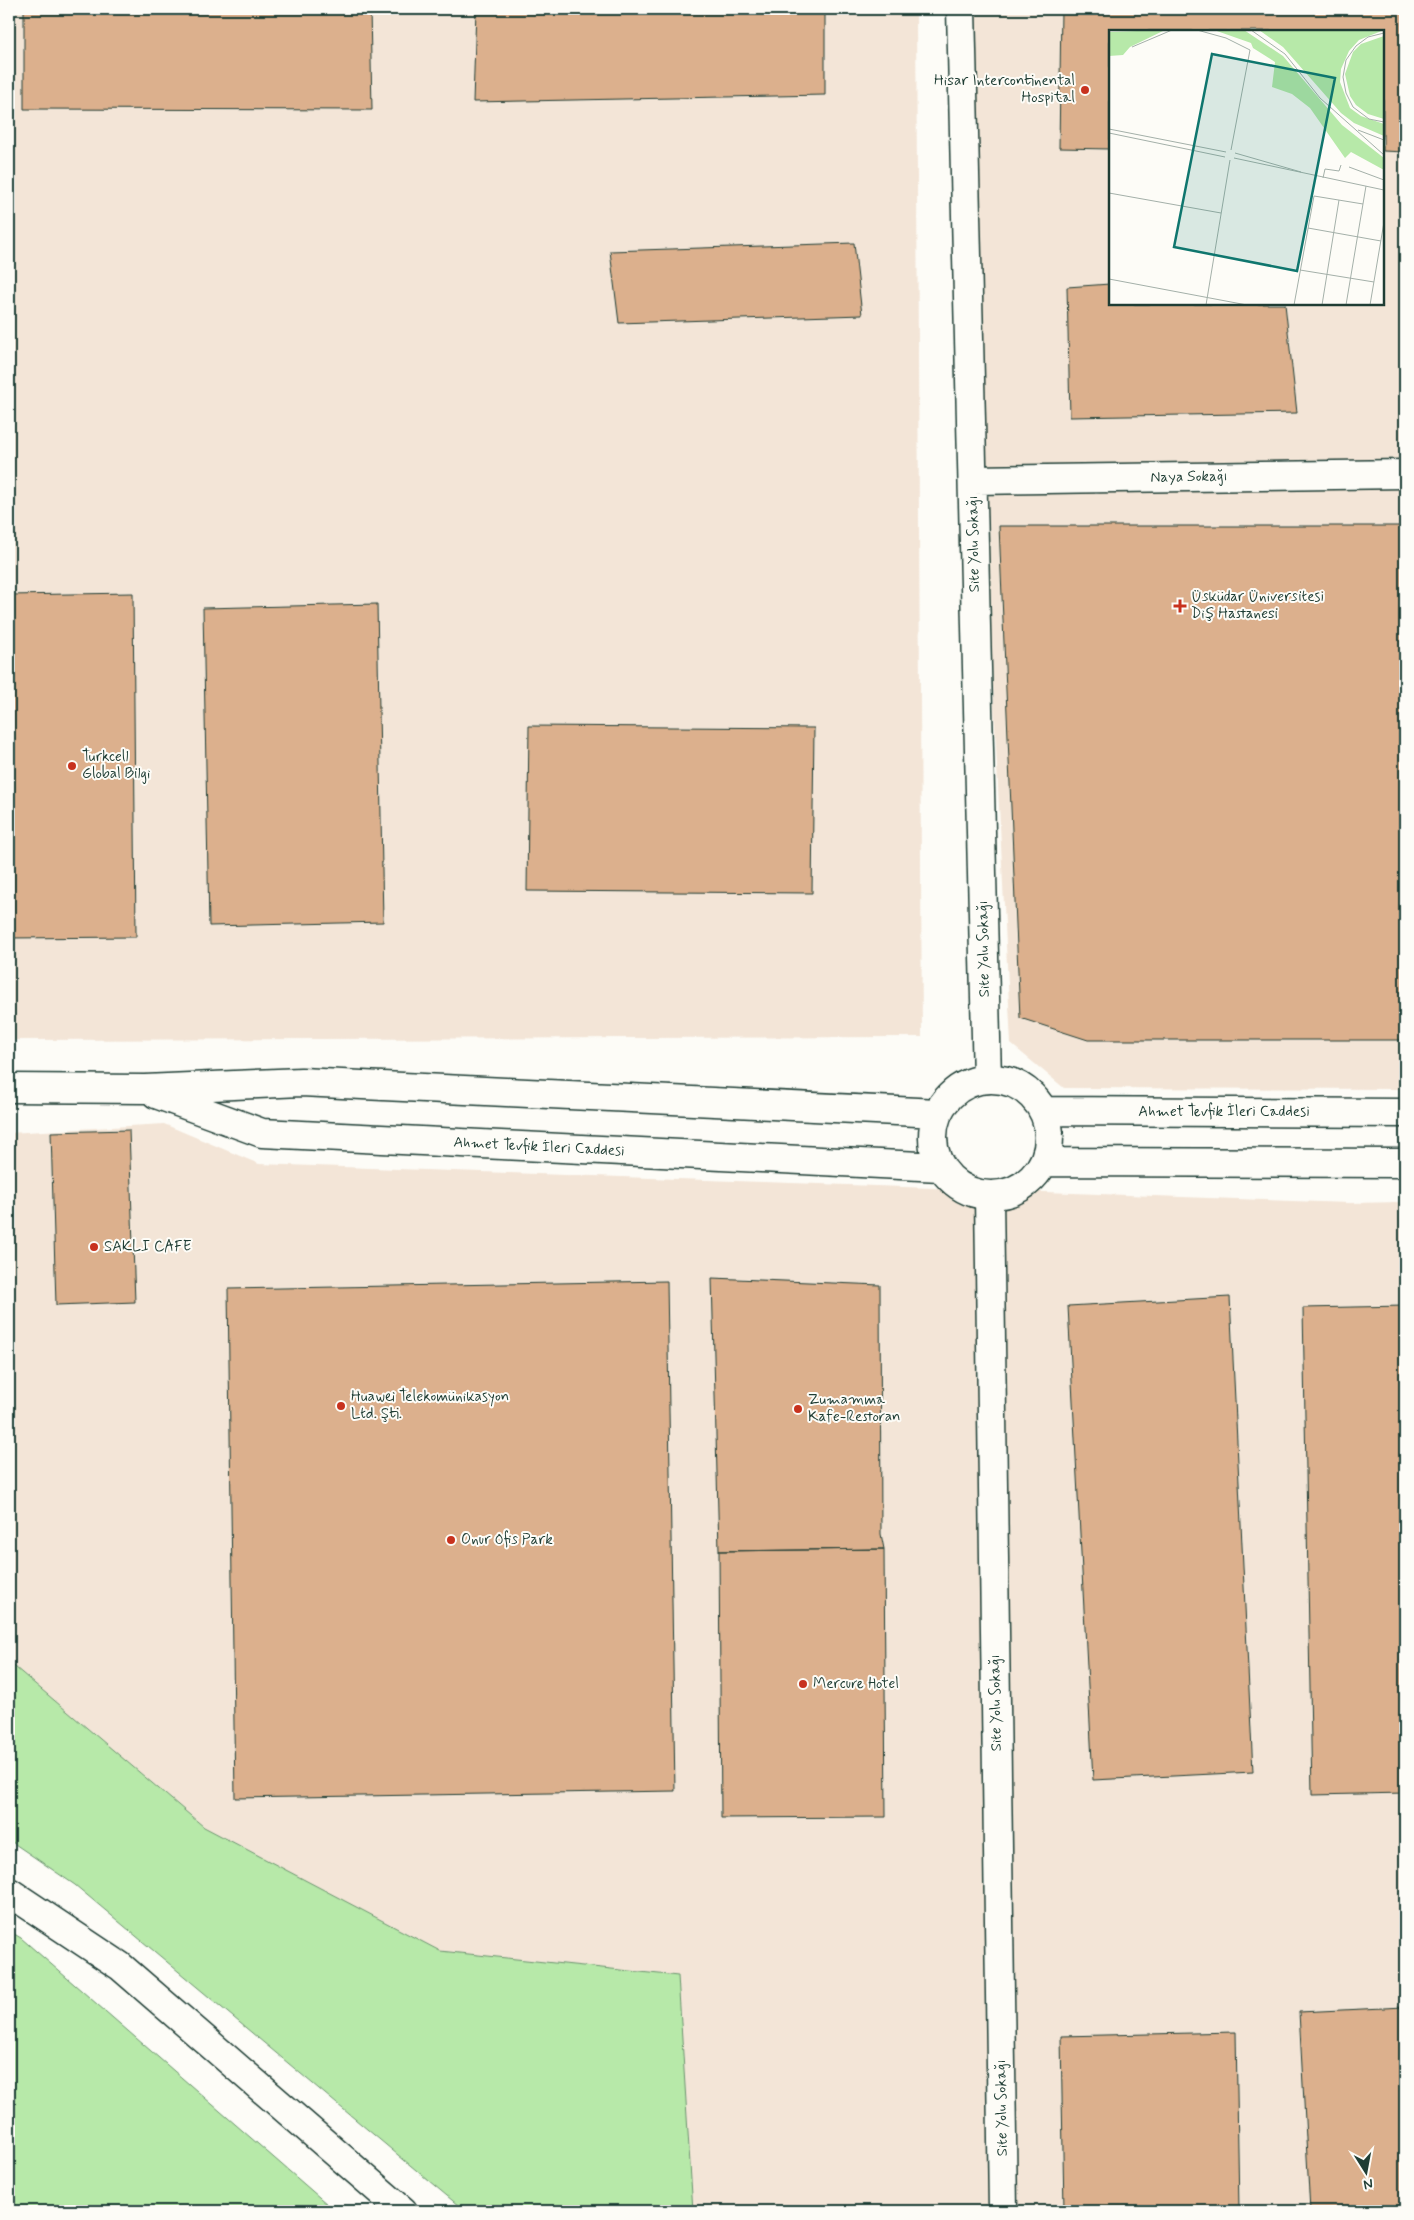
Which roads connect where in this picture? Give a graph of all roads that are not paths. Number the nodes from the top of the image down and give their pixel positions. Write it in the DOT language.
graph roads {
  1 [pos="961,9"];
  2 [pos="1405,474"];
  3 [pos="973,480"];
  4 [pos="987,1079"];
  5 [pos="9,1088"];
  6 [pos="145,1090"];
  7 [pos="1043,1111"];
  8 [pos="938,1113"];
  9 [pos="1405,1113"];
  10 [pos="1044,1162"];
  11 [pos="1405,1162"];
  12 [pos="940,1167"];
  13 [pos="989,1196"];
  14 [pos="9,1892"];
  15 [pos="403,2211"];
  16 [pos="1003,2211"];
  1 -- 3 [label="main road, Site Yolu Sokağı"];
  2 -- 3 [label="main road, Naya Sokağı"];
  3 -- 4 [label="main road, Site Yolu Sokağı"];
  4 -- 7 [label="main road"];
  4 -- 8 [label="main road"];
  5 -- 6 [label="main road, Ahmet Tevfik İleri Caddesi"];
  6 -- 8 [label="main road, Ahmet Tevfik İleri Caddesi"];
  6 -- 12 [label="main road, Ahmet Tevfik İleri Caddesi"];
  7 -- 9 [label="main road, Ahmet Tevfik İleri Caddesi"];
  7 -- 10 [label="main road"];
  8 -- 12 [label="main road"];
  10 -- 11 [label="main road"];
  10 -- 13 [label="main road"];
  12 -- 13 [label="main road"];
  13 -- 16 [label="main road, Site Yolu Sokağı"];
  14 -- 15 [label="main road"];
}
